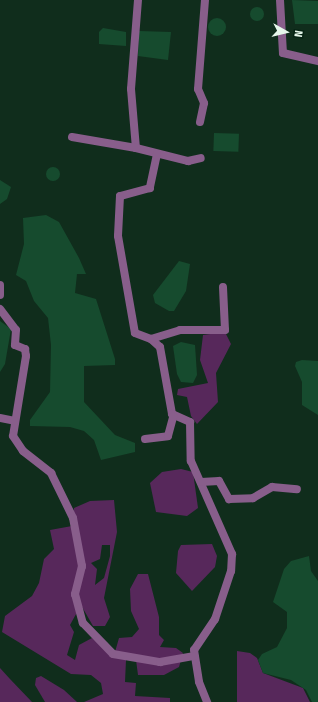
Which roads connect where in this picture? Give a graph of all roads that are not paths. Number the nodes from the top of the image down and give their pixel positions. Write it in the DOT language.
graph roads {
  1 [pos="138,0"];
  2 [pos="205,0"];
  3 [pos="280,0"];
  4 [pos="318,61"];
  5 [pos="200,122"];
  6 [pos="72,137"];
  7 [pos="136,148"];
  8 [pos="157,154"];
  9 [pos="201,158"];
  10 [pos="0,285"];
  11 [pos="223,287"];
  12 [pos="0,295"];
  13 [pos="0,309"];
  14 [pos="151,338"];
  15 [pos="173,417"];
  16 [pos="0,418"];
  17 [pos="15,421"];
  18 [pos="144,439"];
  19 [pos="201,482"];
  20 [pos="297,489"];
  21 [pos="194,656"];
  22 [pos="208,702"];
  1 -- 7 [label="street"];
  2 -- 5 [label="street"];
  3 -- 4 [label="street"];
  6 -- 7 [label="street"];
  7 -- 8 [label="street"];
  8 -- 9 [label="street"];
  8 -- 14 [label="street"];
  10 -- 12 [label="street"];
  11 -- 14 [label="street"];
  13 -- 17 [label="street"];
  14 -- 15 [label="street"];
  15 -- 18 [label="street"];
  15 -- 19 [label="street"];
  16 -- 17 [label="street"];
  17 -- 21 [label="street"];
  19 -- 20 [label="street"];
  19 -- 21 [label="street"];
  21 -- 22 [label="street"];
}
